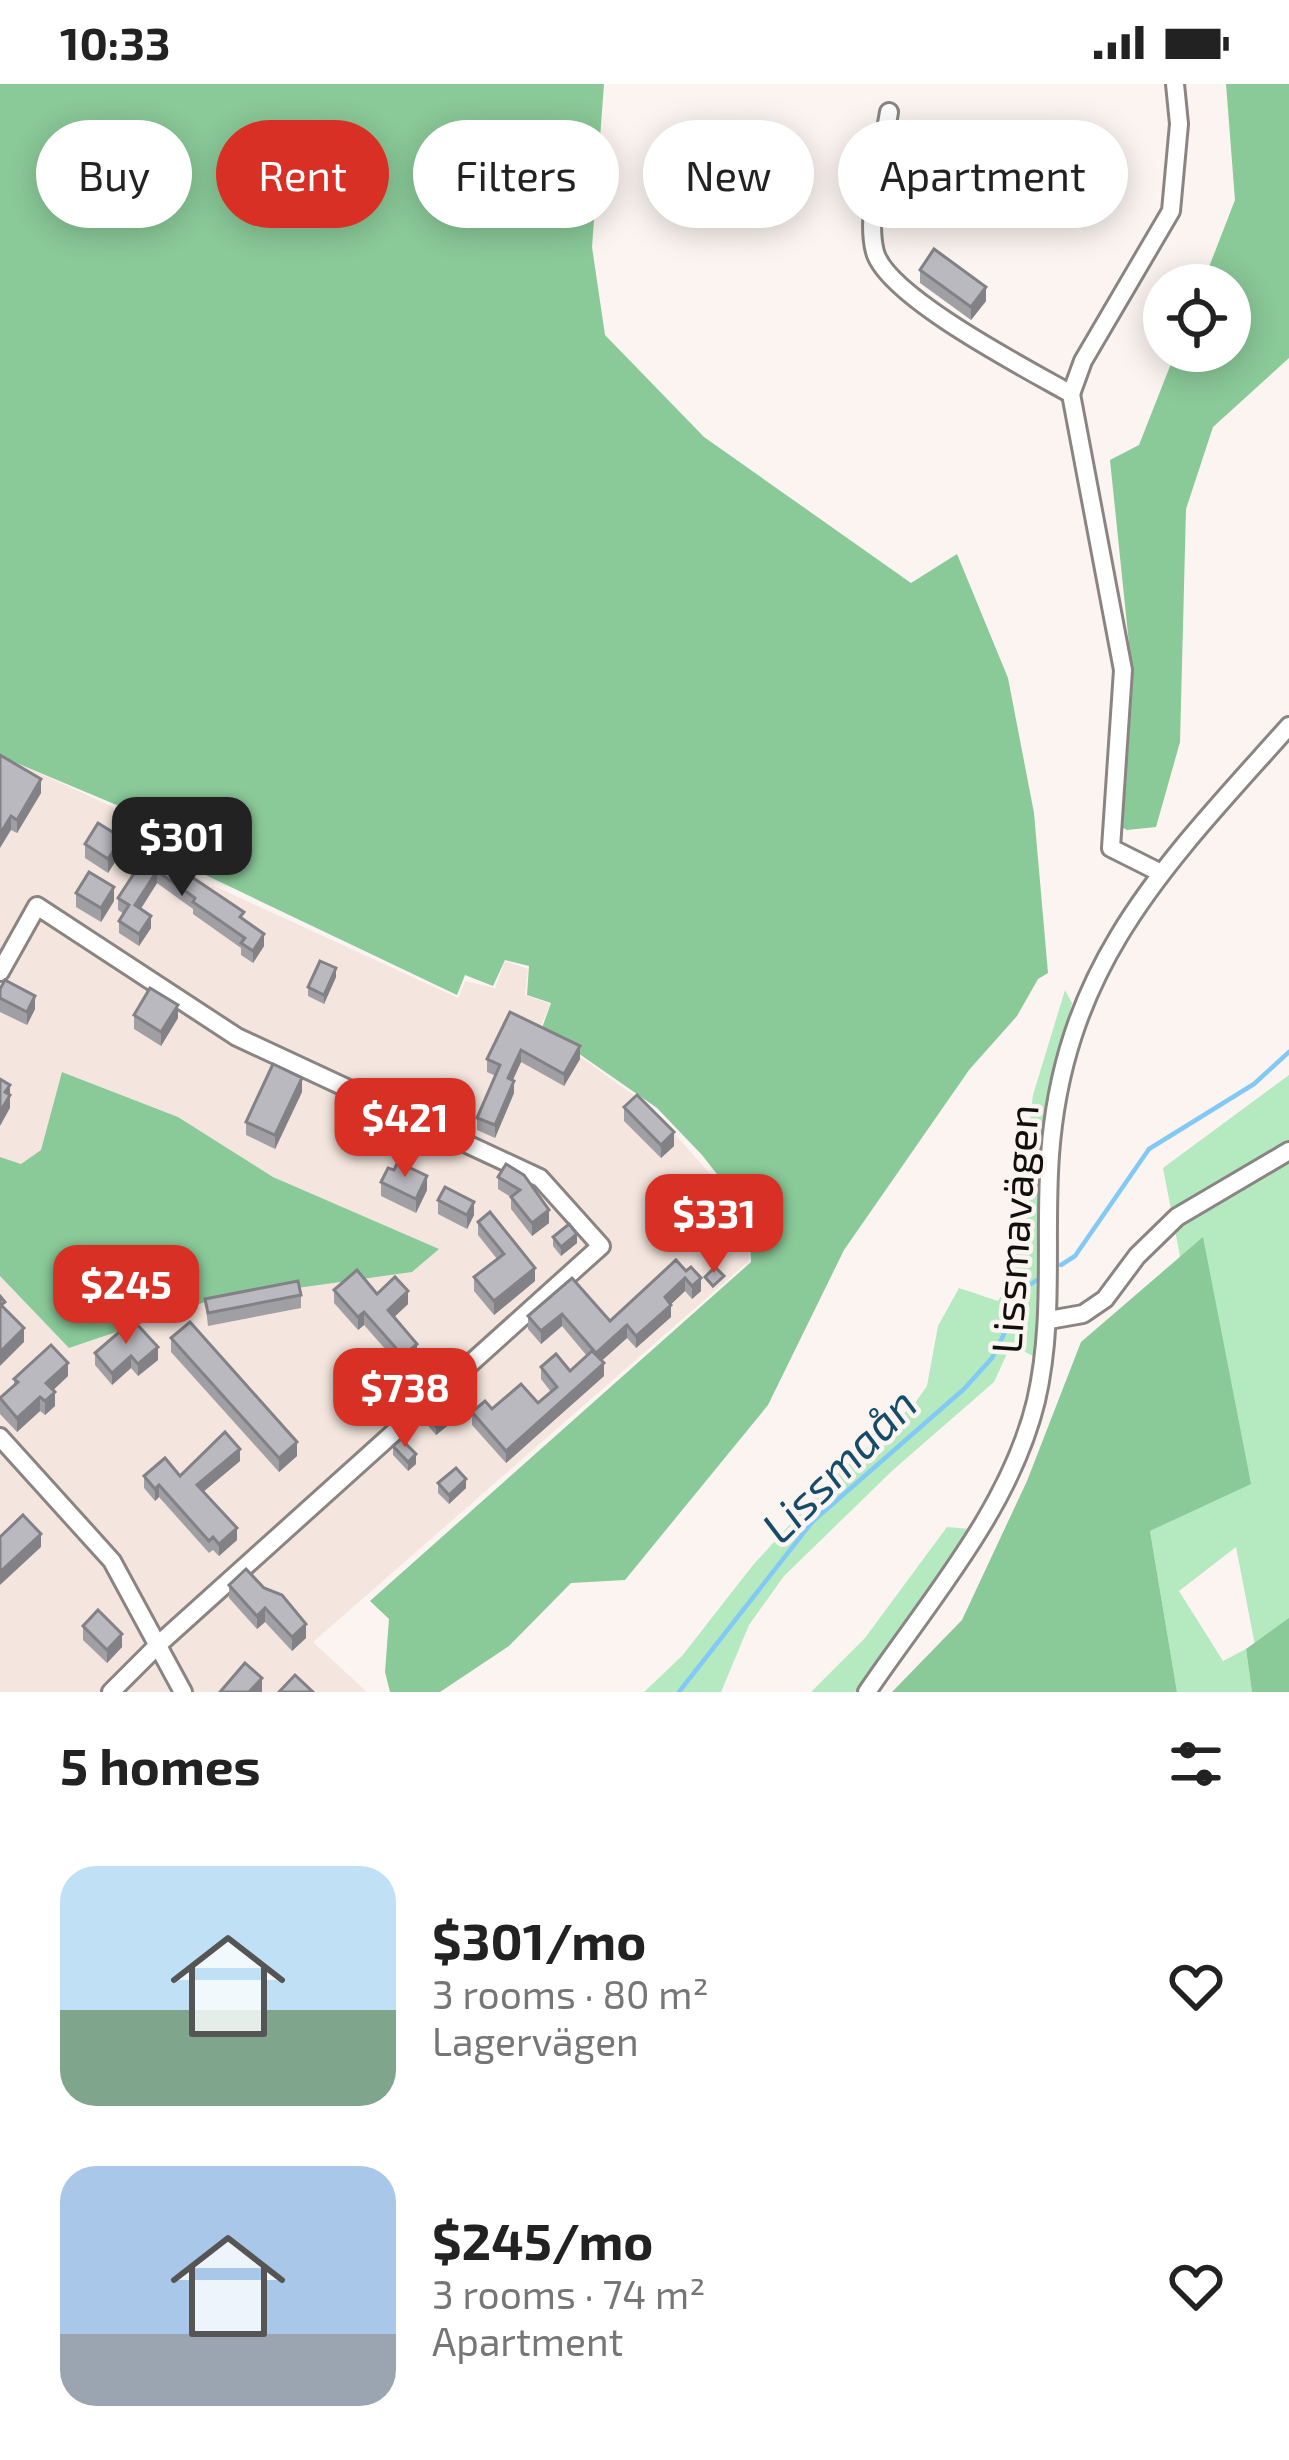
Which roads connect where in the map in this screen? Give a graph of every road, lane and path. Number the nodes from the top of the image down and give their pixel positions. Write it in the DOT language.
graph roads {
  1 [pos="1175,84"];
  2 [pos="889,112"];
  3 [pos="1071,394"];
  4 [pos="1289,726"];
  5 [pos="1159,872"];
  6 [pos="0,972"];
  7 [pos="1289,1151"];
  8 [pos="1049,1320"];
  9 [pos="0,1437"];
  10 [pos="160,1643"];
  11 [pos="111,1692"];
  12 [pos="183,1692"];
  13 [pos="867,1692"];
  1 -- 3 [label="street"];
  2 -- 3 [label="street"];
  3 -- 5 [label="street"];
  4 -- 5 [label="street, Lissmavägen"];
  5 -- 8 [label="street, Lissmavägen"];
  6 -- 10 [label="street"];
  7 -- 8 [label="street"];
  8 -- 13 [label="street, Lissmavägen"];
  9 -- 10 [label="street"];
  10 -- 11 [label="street"];
  10 -- 12 [label="street"];
}
